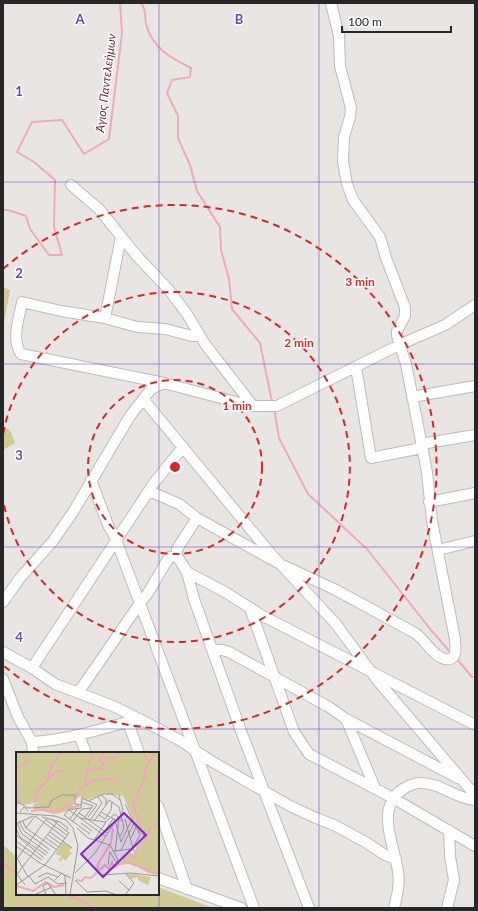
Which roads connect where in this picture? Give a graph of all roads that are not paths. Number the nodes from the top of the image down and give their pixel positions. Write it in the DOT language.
graph roads {
  1 [pos="330,3"];
  2 [pos="71,185"];
  3 [pos="121,237"];
  4 [pos="475,305"];
  5 [pos="105,318"];
  6 [pos="200,336"];
  7 [pos="400,345"];
  8 [pos="356,367"];
  9 [pos="164,383"];
  10 [pos="475,386"];
  11 [pos="412,397"];
  12 [pos="143,399"];
  13 [pos="253,406"];
  14 [pos="475,435"];
  15 [pos="422,446"];
  16 [pos="183,447"];
  17 [pos="91,480"];
  18 [pos="149,491"];
  19 [pos="475,493"];
  20 [pos="429,502"];
  21 [pos="197,518"];
  22 [pos="475,541"];
  23 [pos="116,542"];
  24 [pos="438,550"];
  25 [pos="177,556"];
  26 [pos="280,564"];
  27 [pos="187,572"];
  28 [pos="3,602"];
  29 [pos="140,603"];
  30 [pos="250,608"];
  31 [pos="213,650"];
  32 [pos="3,652"];
  33 [pos="32,668"];
  34 [pos="370,670"];
  35 [pos="274,676"];
  36 [pos="3,678"];
  37 [pos="78,692"];
  38 [pos="139,719"];
  39 [pos="346,719"];
  40 [pos="128,722"];
  41 [pos="475,725"];
  42 [pos="79,735"];
  43 [pos="32,742"];
  44 [pos="33,752"];
  45 [pos="86,752"];
  46 [pos="139,752"];
  47 [pos="197,752"];
  48 [pos="462,780"];
  49 [pos="375,788"];
  50 [pos="264,792"];
  51 [pos="475,795"];
  52 [pos="393,798"];
  53 [pos="475,800"];
  54 [pos="159,809"];
  55 [pos="449,830"];
  56 [pos="475,846"];
  57 [pos="396,859"];
  58 [pos="159,878"];
  59 [pos="187,889"];
  60 [pos="241,908"];
  61 [pos="254,908"];
  62 [pos="309,908"];
  63 [pos="394,908"];
  64 [pos="447,908"];
  1 -- 7 [label="street"];
  2 -- 3 [label="street"];
  3 -- 5 [label="street"];
  3 -- 6 [label="street"];
  4 -- 7 [label="street"];
  5 -- 6 [label="street"];
  5 -- 9 [label="street"];
  6 -- 13 [label="street"];
  7 -- 8 [label="street"];
  7 -- 11 [label="street"];
  8 -- 13 [label="street"];
  8 -- 15 [label="street"];
  9 -- 12 [label="street"];
  9 -- 13 [label="street"];
  10 -- 11 [label="street"];
  11 -- 15 [label="street"];
  12 -- 16 [label="street"];
  12 -- 17 [label="street"];
  14 -- 15 [label="street"];
  15 -- 20 [label="street"];
  16 -- 18 [label="street"];
  16 -- 26 [label="street"];
  17 -- 23 [label="street"];
  17 -- 28 [label="street"];
  18 -- 21 [label="street"];
  18 -- 23 [label="street"];
  19 -- 20 [label="street"];
  20 -- 24 [label="street"];
  21 -- 25 [label="street"];
  21 -- 26 [label="street"];
  22 -- 24 [label="street"];
  23 -- 29 [label="street"];
  23 -- 33 [label="street"];
  24 -- 26 [label="street"];
  25 -- 27 [label="street"];
  25 -- 29 [label="street"];
  26 -- 34 [label="street"];
  27 -- 30 [label="street"];
  27 -- 31 [label="street"];
  29 -- 37 [label="street"];
  29 -- 47 [label="street"];
  30 -- 34 [label="street"];
  30 -- 35 [label="street"];
  31 -- 35 [label="street"];
  31 -- 50 [label="street"];
  32 -- 33 [label="street"];
  33 -- 37 [label="street"];
  34 -- 41 [label="street"];
  34 -- 48 [label="street"];
  35 -- 39 [label="street"];
  35 -- 49 [label="street"];
  36 -- 43 [label="street"];
  37 -- 38 [label="street"];
  38 -- 40 [label="street"];
  38 -- 47 [label="street"];
  39 -- 48 [label="street"];
  39 -- 49 [label="street"];
  40 -- 42 [label="street"];
  40 -- 46 [label="street"];
  42 -- 43 [label="street"];
  42 -- 45 [label="street"];
  43 -- 44 [label="street"];
  47 -- 50 [label="street"];
  47 -- 61 [label="street"];
  48 -- 51 [label="street"];
  49 -- 52 [label="street"];
  50 -- 57 [label="street"];
  50 -- 62 [label="street"];
  52 -- 53 [label="street"];
  52 -- 55 [label="street"];
  52 -- 57 [label="street"];
  54 -- 59 [label="street"];
  55 -- 56 [label="street"];
  55 -- 64 [label="street"];
  57 -- 63 [label="street"];
  58 -- 59 [label="street"];
  59 -- 60 [label="street"];
}
